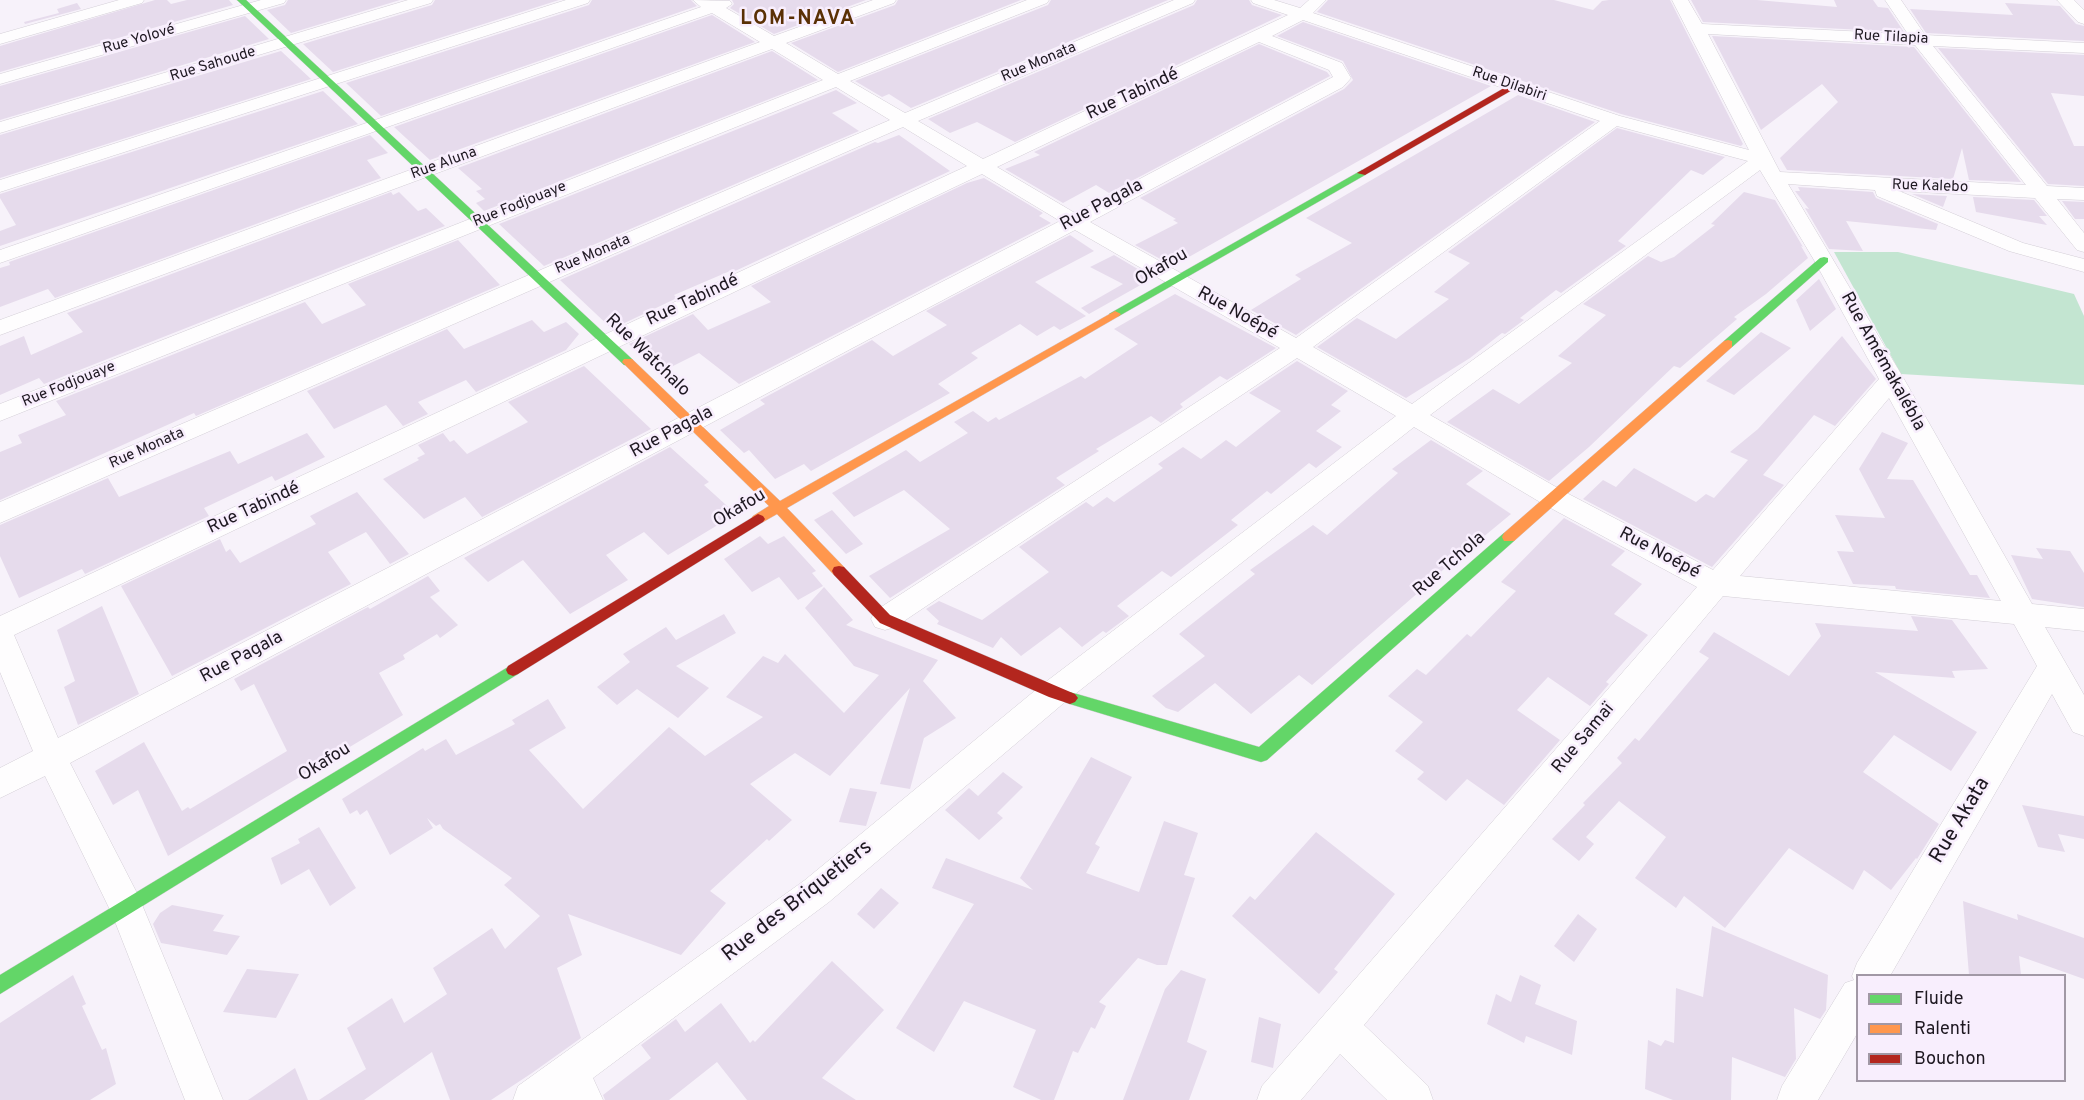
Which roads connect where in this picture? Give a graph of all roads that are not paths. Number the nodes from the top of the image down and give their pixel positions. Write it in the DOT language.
graph roads {
  1 [pos="136,0"];
  2 [pos="278,0"];
  3 [pos="425,0"];
  4 [pos="582,0"];
  5 [pos="735,0"];
  6 [pos="888,0"];
  7 [pos="1041,0"];
  8 [pos="1187,0"];
  9 [pos="1259,0"];
  10 [pos="1680,0"];
  11 [pos="1893,0"];
  12 [pos="2065,0"];
  13 [pos="246,4"];
  14 [pos="707,4"];
  15 [pos="1310,7"];
  16 [pos="2084,19"];
  17 [pos="1697,29"];
  18 [pos="1259,36"];
  19 [pos="0,39"];
  20 [pos="1918,39"];
  21 [pos="288,42"];
  22 [pos="773,42"];
  23 [pos="2084,48"];
  24 [pos="0,79"];
  25 [pos="329,80"];
  26 [pos="837,80"];
  27 [pos="1512,87"];
  28 [pos="904,120"];
  29 [pos="1614,120"];
  30 [pos="377,126"];
  31 [pos="0,128"];
  32 [pos="982,166"];
  33 [pos="1769,168"];
  34 [pos="423,172"];
  35 [pos="1866,184"];
  36 [pos="0,186"];
  37 [pos="2042,191"];
  38 [pos="2084,194"];
  39 [pos="1074,220"];
  40 [pos="477,222"];
  41 [pos="2084,246"];
  42 [pos="0,257"];
  43 [pos="1824,260"];
  44 [pos="2084,266"];
  45 [pos="539,278"];
  46 [pos="1176,281"];
  47 [pos="0,328"];
  48 [pos="607,342"];
  49 [pos="1297,348"];
  50 [pos="1892,379"];
  51 [pos="0,413"];
  52 [pos="1412,416"];
  53 [pos="690,424"];
  54 [pos="1554,498"];
  55 [pos="778,507"];
  56 [pos="0,513"];
  57 [pos="1715,584"];
  58 [pos="2022,614"];
  59 [pos="885,619"];
  60 [pos="2084,620"];
  61 [pos="0,629"];
  62 [pos="0,637"];
  63 [pos="2052,667"];
  64 [pos="1054,693"];
  65 [pos="2084,723"];
  66 [pos="51,757"];
  67 [pos="0,784"];
  68 [pos="126,907"];
  69 [pos="1871,974"];
  70 [pos="0,986"];
  71 [pos="1856,998"];
  72 [pos="1339,1027"];
  73 [pos="576,1087"];
  74 [pos="204,1100"];
  75 [pos="532,1100"];
  76 [pos="1276,1100"];
  77 [pos="1414,1100"];
  78 [pos="1796,1100"];
  1 -- 19 [label="street"];
  2 -- 13 [label="street, Rue Yolové"];
  3 -- 21 [label="street, Rue Sahoude"];
  4 -- 25 [label="street"];
  5 -- 14 [label="street"];
  6 -- 22 [label="street, Rue Aluna"];
  7 -- 26 [label="street, Rue Fodjouaye"];
  8 -- 28 [label="street, Rue Monata"];
  9 -- 15 [label="street, Rue Dilabiri"];
  10 -- 17 [label="street, Rue Amémakalébla"];
  11 -- 20 [label="street"];
  12 -- 16 [label="street"];
  13 -- 21 [label="street, Rue Watchalo"];
  13 -- 24 [label="street, Rue Yolové"];
  14 -- 22 [label="street, Rue Noépé"];
  14 -- 30 [label="street"];
  15 -- 18 [label="street, Rue Tabindé"];
  15 -- 27 [label="street, Rue Dilabiri"];
  17 -- 20 [label="street, Rue Tilapia"];
  17 -- 33 [label="street, Rue Amémakalébla"];
  18 -- 32 [label="street, Rue Tabindé"];
  18 -- 39 [label="street, Rue Pagala"];
  20 -- 23 [label="street, Rue Tilapia"];
  20 -- 37 [label="street"];
  21 -- 25 [label="street, Rue Watchalo"];
  21 -- 31 [label="street, Rue Sahoude"];
  22 -- 26 [label="street, Rue Noépé"];
  22 -- 34 [label="street, Rue Aluna"];
  25 -- 30 [label="street, Rue Watchalo"];
  25 -- 36 [label="street"];
  26 -- 28 [label="street, Rue Noépé"];
  26 -- 40 [label="street, Rue Fodjouaye"];
  27 -- 29 [label="street, Rue Dilabiri"];
  27 -- 46 [label="street, Okafou"];
  28 -- 32 [label="street, Rue Noépé"];
  28 -- 45 [label="street, Rue Monata"];
  29 -- 33 [label="street, Rue Dilabiri"];
  29 -- 49 [label="street"];
  30 -- 34 [label="street, Rue Watchalo"];
  30 -- 42 [label="street"];
  32 -- 39 [label="street, Rue Noépé"];
  32 -- 48 [label="street, Rue Tabindé"];
  33 -- 35 [label="street, Rue Kalebo"];
  33 -- 43 [label="street, Rue Amémakalébla"];
  33 -- 52 [label="street, Rue des Briquetiers"];
  34 -- 40 [label="street, Rue Watchalo"];
  34 -- 47 [label="street, Rue Aluna"];
  35 -- 37 [label="street, Rue Kalebo"];
  35 -- 44 [label="street"];
  37 -- 38 [label="street, Rue Kalebo"];
  37 -- 41 [label="street"];
  39 -- 46 [label="street, Rue Noépé"];
  39 -- 53 [label="street, Rue Pagala"];
  40 -- 45 [label="street, Rue Watchalo"];
  40 -- 51 [label="street, Rue Fodjouaye"];
  43 -- 50 [label="street, Rue Amémakalébla"];
  43 -- 54 [label="street, Rue Tchola"];
  45 -- 48 [label="street, Rue Watchalo"];
  45 -- 56 [label="street, Rue Monata"];
  46 -- 49 [label="street, Rue Noépé"];
  46 -- 55 [label="street, Okafou"];
  48 -- 53 [label="street, Rue Watchalo"];
  48 -- 61 [label="street, Rue Tabindé"];
  49 -- 52 [label="street, Rue Noépé"];
  49 -- 59 [label="street"];
  50 -- 57 [label="street, Rue Samaï"];
  50 -- 58 [label="street, Rue Amémakalébla"];
  52 -- 54 [label="street, Rue Noépé"];
  52 -- 64 [label="street, Rue des Briquetiers"];
  53 -- 55 [label="street, Rue Watchalo"];
  53 -- 66 [label="street, Rue Pagala"];
  54 -- 57 [label="street, Rue Noépé"];
  54 -- 64 [label="street, Rue Tchola"];
  55 -- 59 [label="street, Rue Watchalo"];
  55 -- 68 [label="street, Okafou"];
  57 -- 58 [label="street"];
  57 -- 72 [label="street, Rue Samaï"];
  58 -- 60 [label="street"];
  58 -- 63 [label="street, Rue Amémakalébla"];
  59 -- 64 [label="street, Rue Watchalo"];
  62 -- 66 [label="street"];
  63 -- 65 [label="street, Rue Amémakalébla"];
  63 -- 69 [label="street, Rue Akata"];
  64 -- 73 [label="street, Rue des Briquetiers"];
  66 -- 67 [label="street, Rue Pagala"];
  66 -- 68 [label="street"];
  68 -- 70 [label="street, Okafou"];
  68 -- 74 [label="street"];
  71 -- 78 [label="street"];
  72 -- 76 [label="street, Rue Samaï"];
  72 -- 77 [label="street"];
  73 -- 75 [label="street, Rue des Briquetiers"];
}
